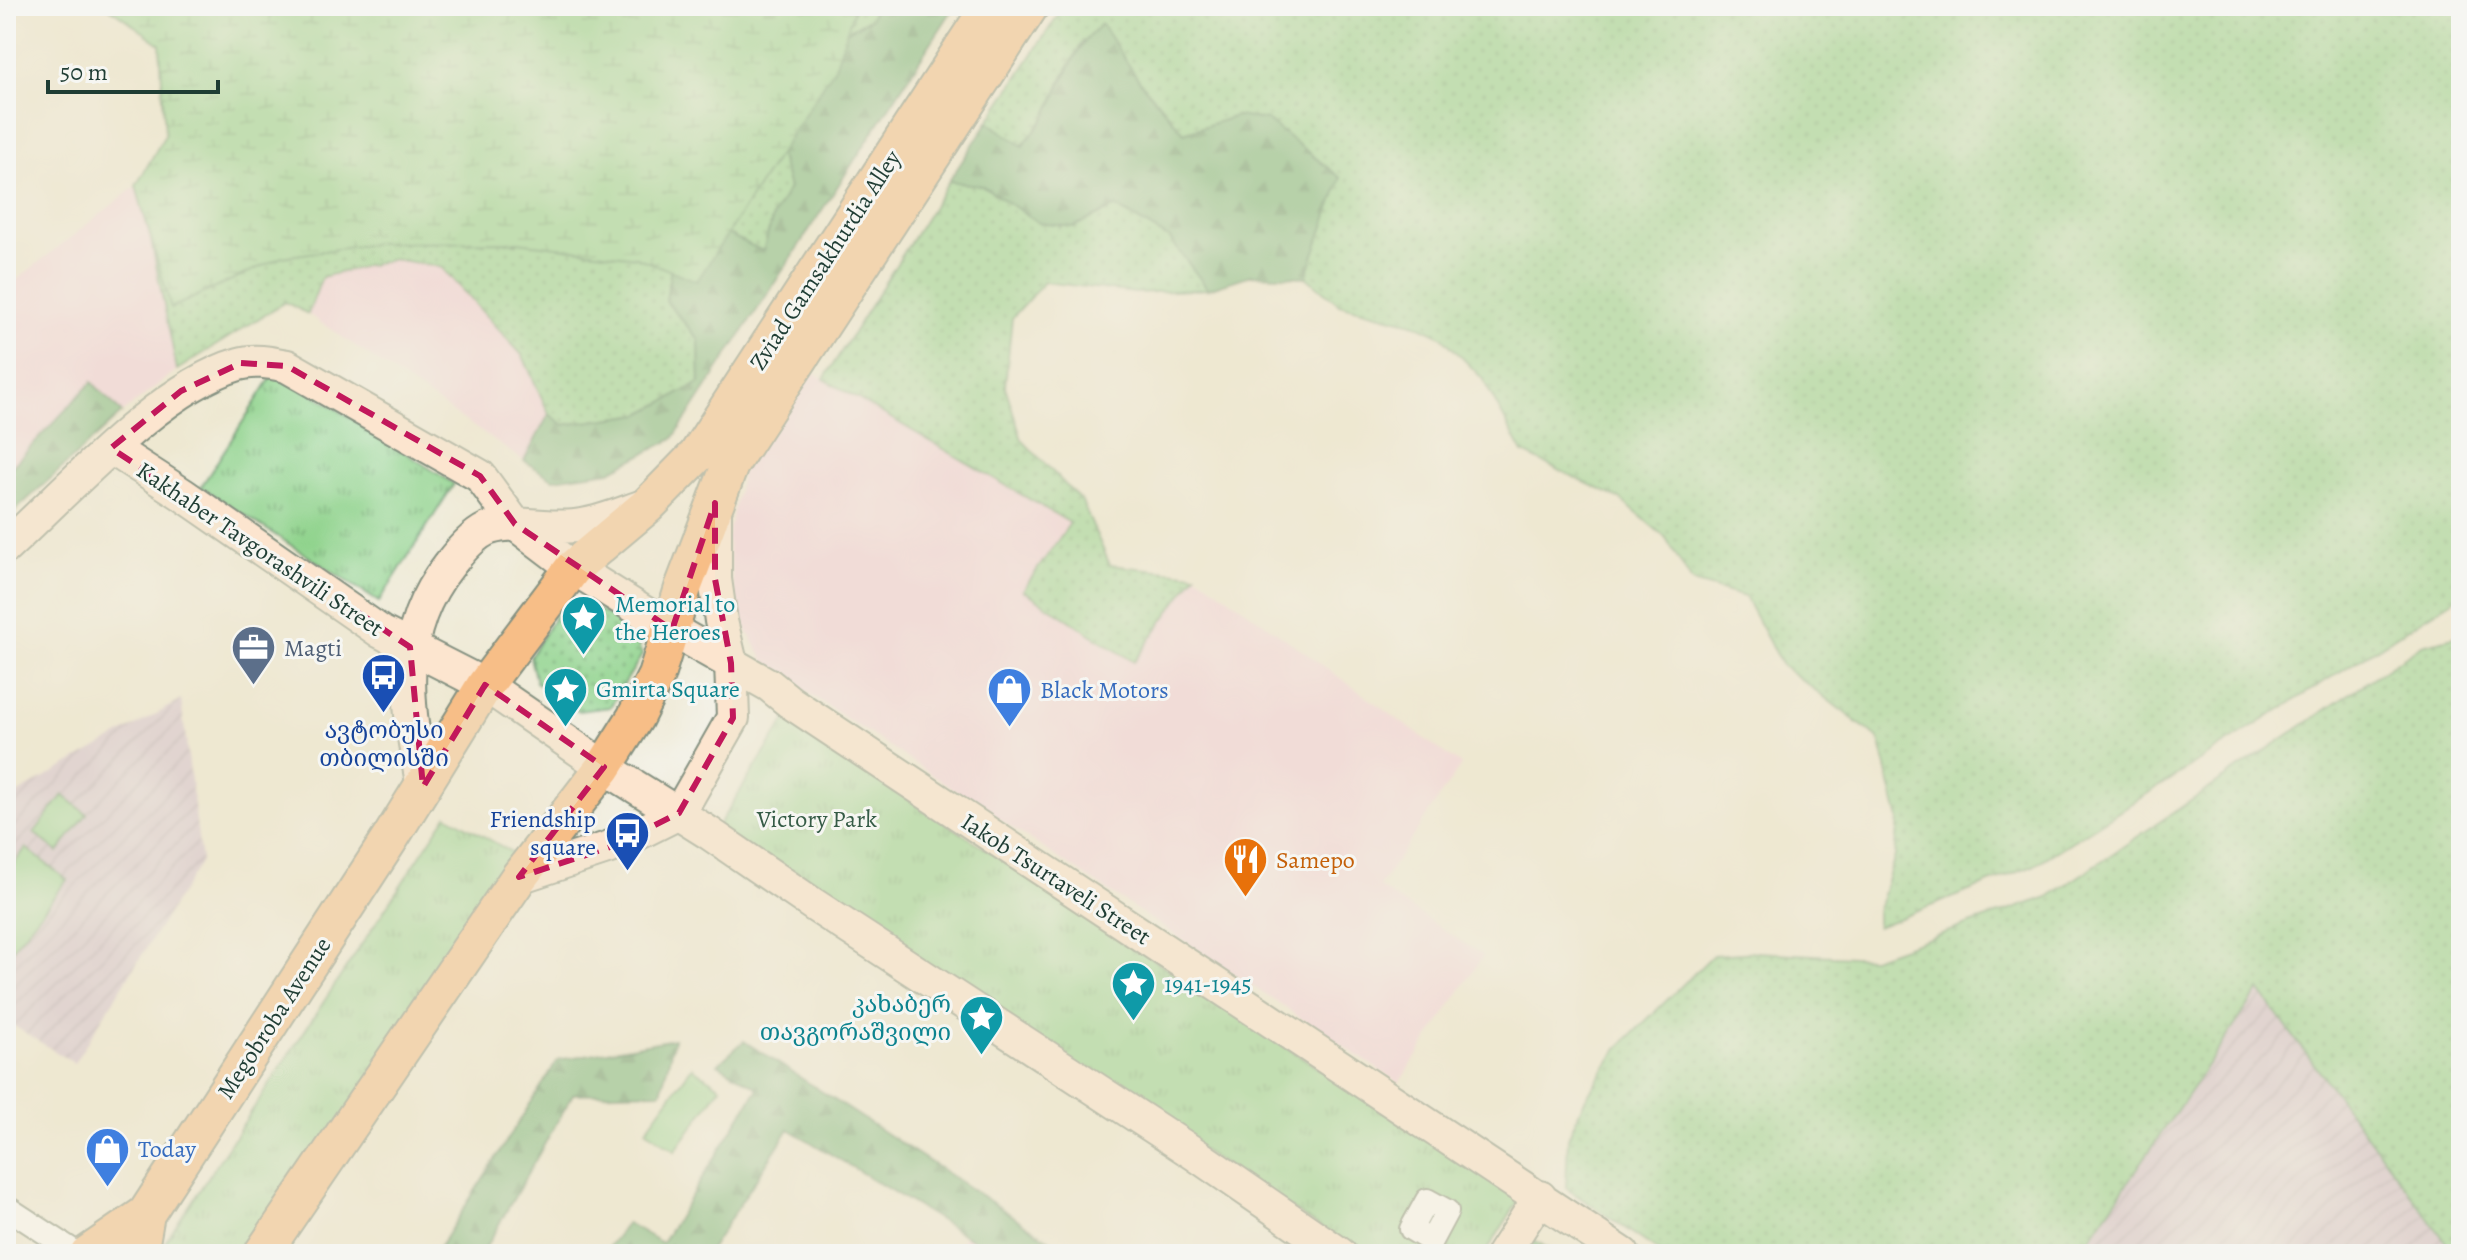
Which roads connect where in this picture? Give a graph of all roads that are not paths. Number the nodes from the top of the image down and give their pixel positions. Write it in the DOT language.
graph roads {
  1 [pos="990,6"];
  2 [pos="1030,6"];
  3 [pos="111,448"];
  4 [pos="715,503"];
  5 [pos="648,505"];
  6 [pos="515,524"];
  7 [pos="6,547"];
  8 [pos="573,568"];
  9 [pos="672,630"];
  10 [pos="410,647"];
  11 [pos="731,663"];
  12 [pos="485,685"];
  13 [pos="604,767"];
  14 [pos="423,787"];
  15 [pos="679,813"];
  16 [pos="519,877"];
  17 [pos="1540,1197"];
  18 [pos="6,1207"];
  19 [pos="146,1214"];
  20 [pos="78,1254"];
  21 [pos="88,1254"];
  22 [pos="139,1254"];
  23 [pos="262,1254"];
  24 [pos="1340,1254"];
  25 [pos="1503,1254"];
  26 [pos="1624,1254"];
  1 -- 5 [label="main road, Zviad Gamsakhurdia Alley"];
  2 -- 4 [label="main road, Zviad Gamsakhurdia Alley"];
  3 -- 6 [label="main road, Kakhaber Tavgorashvili Street"];
  3 -- 7 [label="main road, Kakhaber Tavgorashvili Street"];
  3 -- 10 [label="main road, Kakhaber Tavgorashvili Street"];
  4 -- 9 [label="main road"];
  4 -- 11 [label="main road"];
  5 -- 6 [label="main road"];
  5 -- 8 [label="main road"];
  6 -- 8 [label="main road"];
  6 -- 10 [label="main road"];
  8 -- 9 [label="main road"];
  8 -- 12 [label="main road"];
  9 -- 11 [label="main road"];
  9 -- 13 [label="main road"];
  10 -- 12 [label="main road"];
  10 -- 14 [label="main road"];
  11 -- 15 [label="main road"];
  11 -- 17 [label="main road, Iakob Tsurtaveli Street"];
  12 -- 13 [label="main road"];
  12 -- 14 [label="main road"];
  13 -- 15 [label="main road"];
  13 -- 16 [label="main road"];
  14 -- 19 [label="main road, Megobroba Avenue"];
  15 -- 16 [label="main road"];
  15 -- 24 [label="main road"];
  16 -- 23 [label="main road"];
  17 -- 25 [label="main road"];
  17 -- 26 [label="main road, Iakob Tsurtaveli Street"];
  18 -- 20 [label="street"];
  19 -- 21 [label="main road"];
  19 -- 22 [label="main road, Megobroba Avenue"];
}
